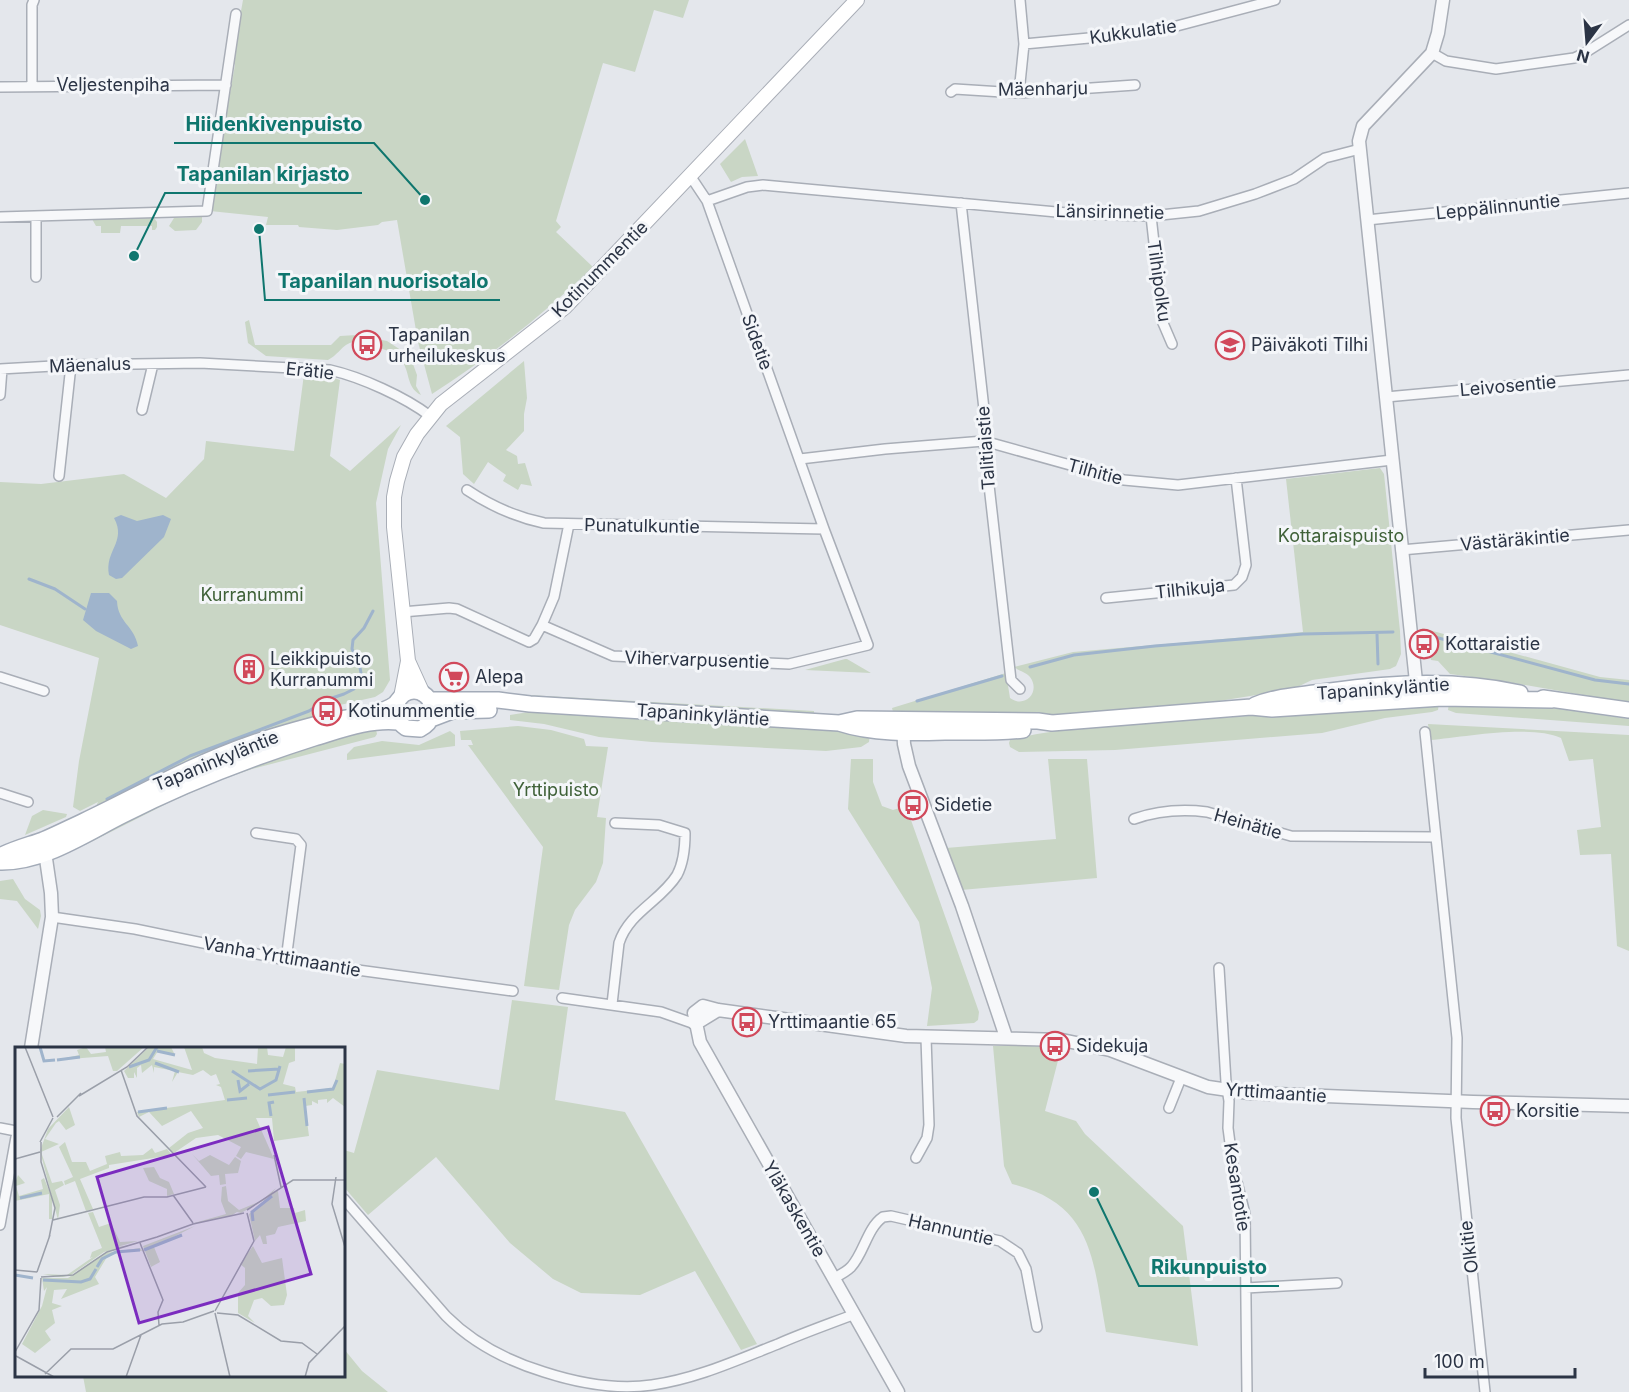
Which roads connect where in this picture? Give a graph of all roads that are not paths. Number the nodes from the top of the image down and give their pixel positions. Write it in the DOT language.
graph roads {
  1 [pos="34,0"];
  2 [pos="856,0"];
  3 [pos="1020,0"];
  4 [pos="1275,0"];
  5 [pos="1443,0"];
  6 [pos="236,14"];
  7 [pos="1629,25"];
  8 [pos="1024,44"];
  9 [pos="1432,53"];
  10 [pos="226,85"];
  11 [pos="32,86"];
  12 [pos="1135,86"];
  13 [pos="0,87"];
  14 [pos="951,92"];
  15 [pos="1018,93"];
  16 [pos="1360,149"];
  17 [pos="691,177"];
  18 [pos="1629,192"];
  19 [pos="707,201"];
  20 [pos="961,203"];
  21 [pos="1151,216"];
  22 [pos="0,217"];
  23 [pos="36,217"];
  24 [pos="1367,220"];
  25 [pos="36,277"];
  26 [pos="1172,344"];
  27 [pos="180,363"];
  28 [pos="153,364"];
  29 [pos="71,365"];
  30 [pos="1,369"];
  31 [pos="1629,375"];
  32 [pos="0,395"];
  33 [pos="1386,397"];
  34 [pos="142,410"];
  35 [pos="430,416"];
  36 [pos="984,441"];
  37 [pos="800,459"];
  38 [pos="1392,460"];
  39 [pos="59,476"];
  40 [pos="1236,478"];
  41 [pos="467,490"];
  42 [pos="569,525"];
  43 [pos="824,529"];
  44 [pos="1629,530"];
  45 [pos="1401,550"];
  46 [pos="1106,598"];
  47 [pos="402,612"];
  48 [pos="542,625"];
  49 [pos="868,645"];
  50 [pos="408,661"];
  51 [pos="0,677"];
  52 [pos="1020,689"];
  53 [pos="44,691"];
  54 [pos="1417,691"];
  55 [pos="426,697"];
  56 [pos="398,700"];
  57 [pos="530,704"];
  58 [pos="1629,710"];
  59 [pos="431,719"];
  60 [pos="398,722"];
  61 [pos="903,727"];
  62 [pos="1425,732"];
  63 [pos="0,793"];
  64 [pos="28,802"];
  65 [pos="1134,819"];
  66 [pos="615,823"];
  67 [pos="256,833"];
  68 [pos="1436,837"];
  69 [pos="44,846"];
  70 [pos="0,855"];
  71 [pos="0,862"];
  72 [pos="52,917"];
  73 [pos="285,960"];
  74 [pos="1219,968"];
  75 [pos="513,991"];
  76 [pos="562,998"];
  77 [pos="612,1004"];
  78 [pos="695,1024"];
  79 [pos="1006,1037"];
  80 [pos="926,1038"];
  81 [pos="32,1047"];
  82 [pos="1181,1078"];
  83 [pos="1228,1091"];
  84 [pos="1455,1102"];
  85 [pos="1629,1106"];
  86 [pos="1169,1108"];
  87 [pos="0,1128"];
  88 [pos="15,1131"];
  89 [pos="15,1142"];
  90 [pos="916,1158"];
  91 [pos="345,1200"];
  92 [pos="0,1225"];
  93 [pos="834,1278"];
  94 [pos="1337,1283"];
  95 [pos="1246,1288"];
  96 [pos="855,1314"];
  97 [pos="1036,1327"];
  98 [pos="898,1392"];
  99 [pos="1247,1392"];
  100 [pos="1485,1392"];
  1 -- 11 [label="street"];
  2 -- 17 [label="main road, Kotinummentie"];
  3 -- 8 [label="street"];
  4 -- 8 [label="street, Kukkulatie"];
  5 -- 9 [label="street"];
  6 -- 10 [label="street"];
  7 -- 9 [label="street"];
  8 -- 15 [label="street"];
  9 -- 16 [label="street"];
  10 -- 11 [label="street, Veljestenpiha"];
  10 -- 23 [label="street"];
  11 -- 13 [label="street, Veljestenpiha"];
  12 -- 15 [label="street, Mäenharju"];
  14 -- 15 [label="street, Mäenharju"];
  16 -- 21 [label="street, Länsirinnetie"];
  16 -- 24 [label="street"];
  17 -- 19 [label="street, Sidetie"];
  17 -- 35 [label="main road, Kotinummentie"];
  18 -- 24 [label="street, Leppälinnuntie"];
  19 -- 20 [label="street, Länsirinnetie"];
  19 -- 37 [label="street, Sidetie"];
  20 -- 21 [label="street, Länsirinnetie"];
  20 -- 36 [label="street, Talitiaistie"];
  21 -- 26 [label="street, Tilhipolku"];
  22 -- 23 [label="street"];
  23 -- 25 [label="street"];
  24 -- 33 [label="street"];
  27 -- 28 [label="street, Mäenalus"];
  27 -- 35 [label="street, Erätie"];
  28 -- 29 [label="street, Mäenalus"];
  28 -- 34 [label="street"];
  29 -- 30 [label="street, Mäenalus"];
  29 -- 39 [label="street"];
  30 -- 32 [label="street"];
  31 -- 33 [label="street, Leivosentie"];
  33 -- 38 [label="street"];
  35 -- 47 [label="main road, Kotinummentie"];
  36 -- 37 [label="street, Tilhitie"];
  36 -- 40 [label="street, Tilhitie"];
  36 -- 52 [label="street, Talitiaistie"];
  37 -- 43 [label="street, Sidetie"];
  38 -- 40 [label="street, Tilhitie"];
  38 -- 45 [label="street"];
  40 -- 46 [label="street, Tilhikuja"];
  41 -- 42 [label="street, Punatulkuntie"];
  42 -- 43 [label="street, Punatulkuntie"];
  42 -- 48 [label="street"];
  43 -- 49 [label="street, Sidetie"];
  44 -- 45 [label="street, Västäräkintie"];
  45 -- 54 [label="street"];
  47 -- 48 [label="street"];
  47 -- 50 [label="main road, Kotinummentie"];
  48 -- 49 [label="street, Vihervarpusentie"];
  50 -- 55 [label="main road, Kotinummentie"];
  50 -- 56 [label="main road, Kotinummentie"];
  51 -- 53 [label="street"];
  54 -- 58 [label="main road, Tapaninkyläntie"];
  54 -- 61 [label="main road, Tapaninkyläntie"];
  55 -- 56 [label="main road"];
  55 -- 57 [label="main road, Tapaninkyläntie"];
  55 -- 59 [label="main road"];
  56 -- 60 [label="main road"];
  56 -- 69 [label="main road, Tapaninkyläntie"];
  57 -- 59 [label="main road, Tapaninkyläntie"];
  57 -- 61 [label="main road, Tapaninkyläntie"];
  59 -- 60 [label="main road"];
  60 -- 69 [label="main road, Tapaninkyläntie"];
  61 -- 79 [label="street"];
  62 -- 68 [label="street"];
  63 -- 64 [label="street"];
  65 -- 68 [label="street, Heinätie"];
  66 -- 77 [label="street"];
  67 -- 73 [label="street"];
  68 -- 84 [label="street"];
  69 -- 70 [label="main road"];
  69 -- 71 [label="main road"];
  69 -- 72 [label="street"];
  72 -- 73 [label="street, Vanha Yrttimaantie"];
  72 -- 81 [label="street"];
  73 -- 75 [label="street, Vanha Yrttimaantie"];
  74 -- 83 [label="street, Kesantotie"];
  76 -- 77 [label="street"];
  77 -- 78 [label="street"];
  78 -- 80 [label="street, Yrttimaantie"];
  78 -- 93 [label="street, Yläkaskentie"];
  79 -- 80 [label="street, Yrttimaantie"];
  79 -- 82 [label="street, Yrttimaantie"];
  80 -- 90 [label="street"];
  82 -- 83 [label="street, Yrttimaantie"];
  82 -- 86 [label="street"];
  83 -- 84 [label="street, Yrttimaantie"];
  83 -- 95 [label="street, Kesantotie"];
  84 -- 85 [label="street, Yrttimaantie"];
  84 -- 100 [label="street, Olkitie"];
  87 -- 88 [label="street"];
  89 -- 92 [label="street"];
  91 -- 96 [label="street"];
  93 -- 96 [label="street, Yläkaskentie"];
  93 -- 97 [label="street, Hannuntie"];
  94 -- 95 [label="street"];
  95 -- 99 [label="street, Kesantotie"];
  96 -- 98 [label="street, Yläkaskentie"];
}
